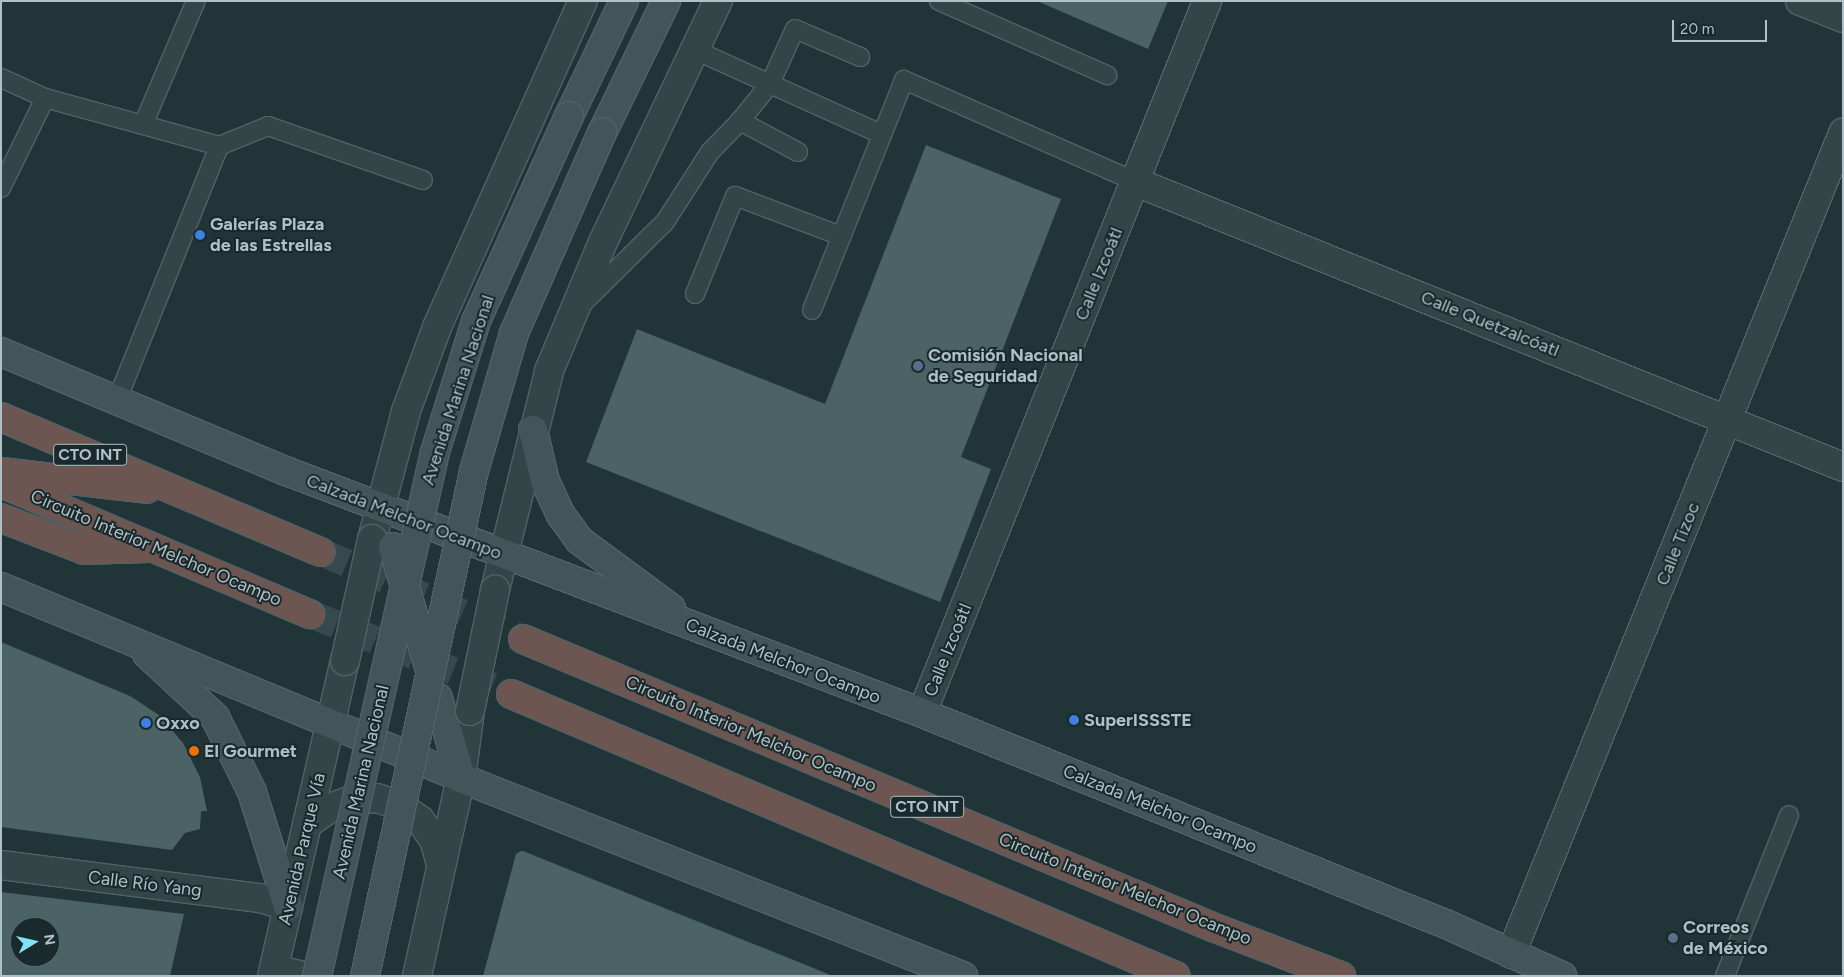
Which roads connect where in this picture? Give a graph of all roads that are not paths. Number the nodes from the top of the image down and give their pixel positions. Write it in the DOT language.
graph roads {
  1 [pos="196,1"];
  2 [pos="584,1"];
  3 [pos="624,1"];
  4 [pos="666,1"];
  5 [pos="718,1"];
  6 [pos="939,1"];
  7 [pos="1207,1"];
  8 [pos="1800,1"];
  9 [pos="1843,18"];
  10 [pos="695,50"];
  11 [pos="860,57"];
  12 [pos="1107,74"];
  13 [pos="1,78"];
  14 [pos="770,84"];
  15 [pos="45,98"];
  16 [pos="740,121"];
  17 [pos="143,125"];
  18 [pos="1843,133"];
  19 [pos="881,134"];
  20 [pos="219,146"];
  21 [pos="798,152"];
  22 [pos="423,180"];
  23 [pos="1136,182"];
  24 [pos="1,188"];
  25 [pos="841,236"];
  26 [pos="695,294"];
  27 [pos="812,310"];
  28 [pos="570,316"];
  29 [pos="1,352"];
  30 [pos="117,400"];
  31 [pos="1,418"];
  32 [pos="1729,420"];
  33 [pos="533,430"];
  34 [pos="1843,466"];
  35 [pos="1,472"];
  36 [pos="1,483"];
  37 [pos="178,493"];
  38 [pos="380,506"];
  39 [pos="1,518"];
  40 [pos="382,543"];
  41 [pos="154,548"];
  42 [pos="321,552"];
  43 [pos="505,556"];
  44 [pos="1,587"];
  45 [pos="310,614"];
  46 [pos="703,630"];
  47 [pos="523,638"];
  48 [pos="135,642"];
  49 [pos="511,694"];
  50 [pos="922,714"];
  51 [pos="332,722"];
  52 [pos="461,778"];
  53 [pos="1789,815"];
  54 [pos="307,824"];
  55 [pos="1,865"];
  56 [pos="441,866"];
  57 [pos="288,906"];
  58 [pos="1511,954"];
  59 [pos="273,973"];
  60 [pos="304,976"];
  61 [pos="317,976"];
  62 [pos="365,976"];
  63 [pos="417,976"];
  64 [pos="963,976"];
  65 [pos="1176,976"];
  66 [pos="1341,976"];
  67 [pos="1562,976"];
  68 [pos="1725,976"];
  1 -- 17 [label="lane"];
  2 -- 38 [label="street, Avenida Marina Nacional"];
  3 -- 61 [label="main road, Avenida Marina Nacional, bridge"];
  4 -- 62 [label="main road, Avenida Marina Nacional, bridge"];
  5 -- 10 [label="street"];
  6 -- 12 [label="lane"];
  7 -- 23 [label="street, Calle Izcoátl"];
  8 -- 9 [label="street"];
  10 -- 14 [label="lane"];
  10 -- 28 [label="street"];
  11 -- 14 [label="lane"];
  13 -- 15 [label="lane"];
  14 -- 16 [label="lane"];
  14 -- 19 [label="lane"];
  15 -- 17 [label="lane"];
  15 -- 24 [label="lane"];
  16 -- 21 [label="lane"];
  16 -- 28 [label="lane"];
  17 -- 20 [label="lane"];
  18 -- 32 [label="street, Calle Tizoc"];
  19 -- 23 [label="lane"];
  19 -- 25 [label="lane"];
  20 -- 22 [label="lane"];
  20 -- 30 [label="lane"];
  23 -- 32 [label="street, Calle Quetzalcóatl"];
  23 -- 50 [label="street, Calle Izcoátl"];
  25 -- 26 [label="lane"];
  25 -- 27 [label="lane"];
  28 -- 33 [label="street"];
  29 -- 30 [label="main road, Calzada Melchor Ocampo"];
  30 -- 38 [label="main road, Calzada Melchor Ocampo"];
  31 -- 37 [label="highway, CTO INT"];
  32 -- 34 [label="street, Calle Quetzalcóatl"];
  32 -- 58 [label="street, Calle Tizoc"];
  33 -- 43 [label="street"];
  33 -- 46 [label="main road"];
  35 -- 37 [label="highway"];
  36 -- 41 [label="highway, Circuito Interior Melchor Ocampo"];
  37 -- 42 [label="highway, CTO INT"];
  38 -- 40 [label="main road"];
  38 -- 43 [label="main road, Calzada Melchor Ocampo"];
  39 -- 41 [label="highway"];
  40 -- 51 [label="street, bridge"];
  40 -- 52 [label="main road, bridge"];
  41 -- 45 [label="highway, Circuito Interior Melchor Ocampo"];
  43 -- 46 [label="main road, Calzada Melchor Ocampo"];
  43 -- 52 [label="street, bridge"];
  44 -- 48 [label="main road"];
  46 -- 50 [label="main road, Calzada Melchor Ocampo"];
  47 -- 66 [label="highway, Circuito Interior Melchor Ocampo / CTO INT"];
  48 -- 51 [label="main road"];
  48 -- 57 [label="main road"];
  49 -- 65 [label="highway"];
  50 -- 58 [label="main road, Calzada Melchor Ocampo"];
  51 -- 52 [label="main road"];
  51 -- 54 [label="street, Avenida Parque Vía"];
  52 -- 56 [label="street"];
  52 -- 64 [label="main road"];
  53 -- 68 [label="lane"];
  54 -- 56 [label="street"];
  54 -- 57 [label="street, Avenida Parque Vía"];
  55 -- 57 [label="street, Calle Río Yang"];
  56 -- 63 [label="street"];
  57 -- 59 [label="street, Avenida Parque Vía"];
  58 -- 67 [label="main road, Calzada Melchor Ocampo"];
  59 -- 60 [label="street"];
}
